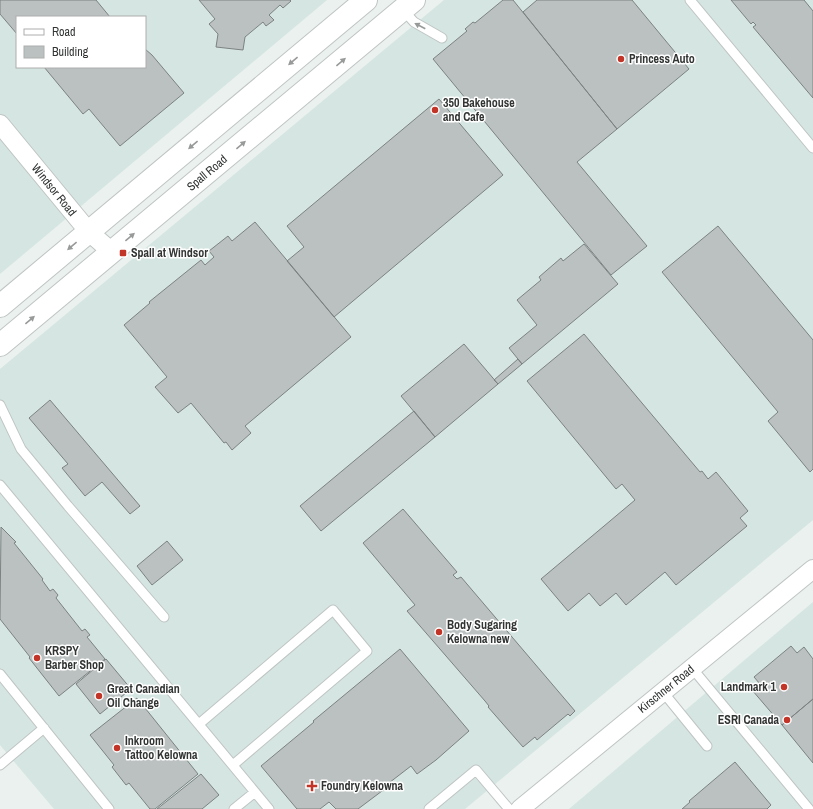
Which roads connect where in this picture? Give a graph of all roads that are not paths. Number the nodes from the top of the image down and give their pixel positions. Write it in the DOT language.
graph roads {
  1 [pos="366,0"];
  2 [pos="690,0"];
  3 [pos="409,5"];
  4 [pos="442,38"];
  5 [pos="0,124"];
  6 [pos="813,148"];
  7 [pos="89,232"];
  8 [pos="112,252"];
  9 [pos="0,306"];
  10 [pos="0,345"];
  11 [pos="0,405"];
  12 [pos="0,485"];
  13 [pos="813,569"];
  14 [pos="164,617"];
  15 [pos="692,668"];
  16 [pos="0,674"];
  17 [pos="663,692"];
  18 [pos="199,724"];
  19 [pos="44,728"];
  20 [pos="707,746"];
  21 [pos="0,765"];
  22 [pos="233,765"];
  23 [pos="255,792"];
  24 [pos="109,809"];
  25 [pos="234,809"];
  26 [pos="269,809"];
  27 [pos="429,809"];
  28 [pos="509,809"];
  29 [pos="520,809"];
  30 [pos="809,809"];
  1 -- 7 [label="main road, one-way"];
  2 -- 6 [label="lane"];
  4 -- 3 [label="lane, one-way"];
  8 -- 3 [label="main road, Spall Road, one-way"];
  5 -- 7 [label="street, Windsor Road"];
  7 -- 8 [label="street, Windsor Road"];
  7 -- 9 [label="main road, one-way"];
  10 -- 8 [label="main road, Spall Road, one-way"];
  11 -- 14 [label="lane"];
  12 -- 18 [label="lane"];
  13 -- 15 [label="street, Kirschner Road"];
  15 -- 17 [label="street, Kirschner Road"];
  15 -- 30 [label="lane"];
  16 -- 19 [label="lane"];
  17 -- 20 [label="lane"];
  17 -- 29 [label="street, Kirschner Road"];
  18 -- 22 [label="lane"];
  18 -- 22 [label="lane"];
  19 -- 21 [label="lane"];
  19 -- 24 [label="lane"];
  22 -- 23 [label="lane"];
  23 -- 25 [label="lane"];
  23 -- 26 [label="lane"];
  27 -- 28 [label="lane"];
}
